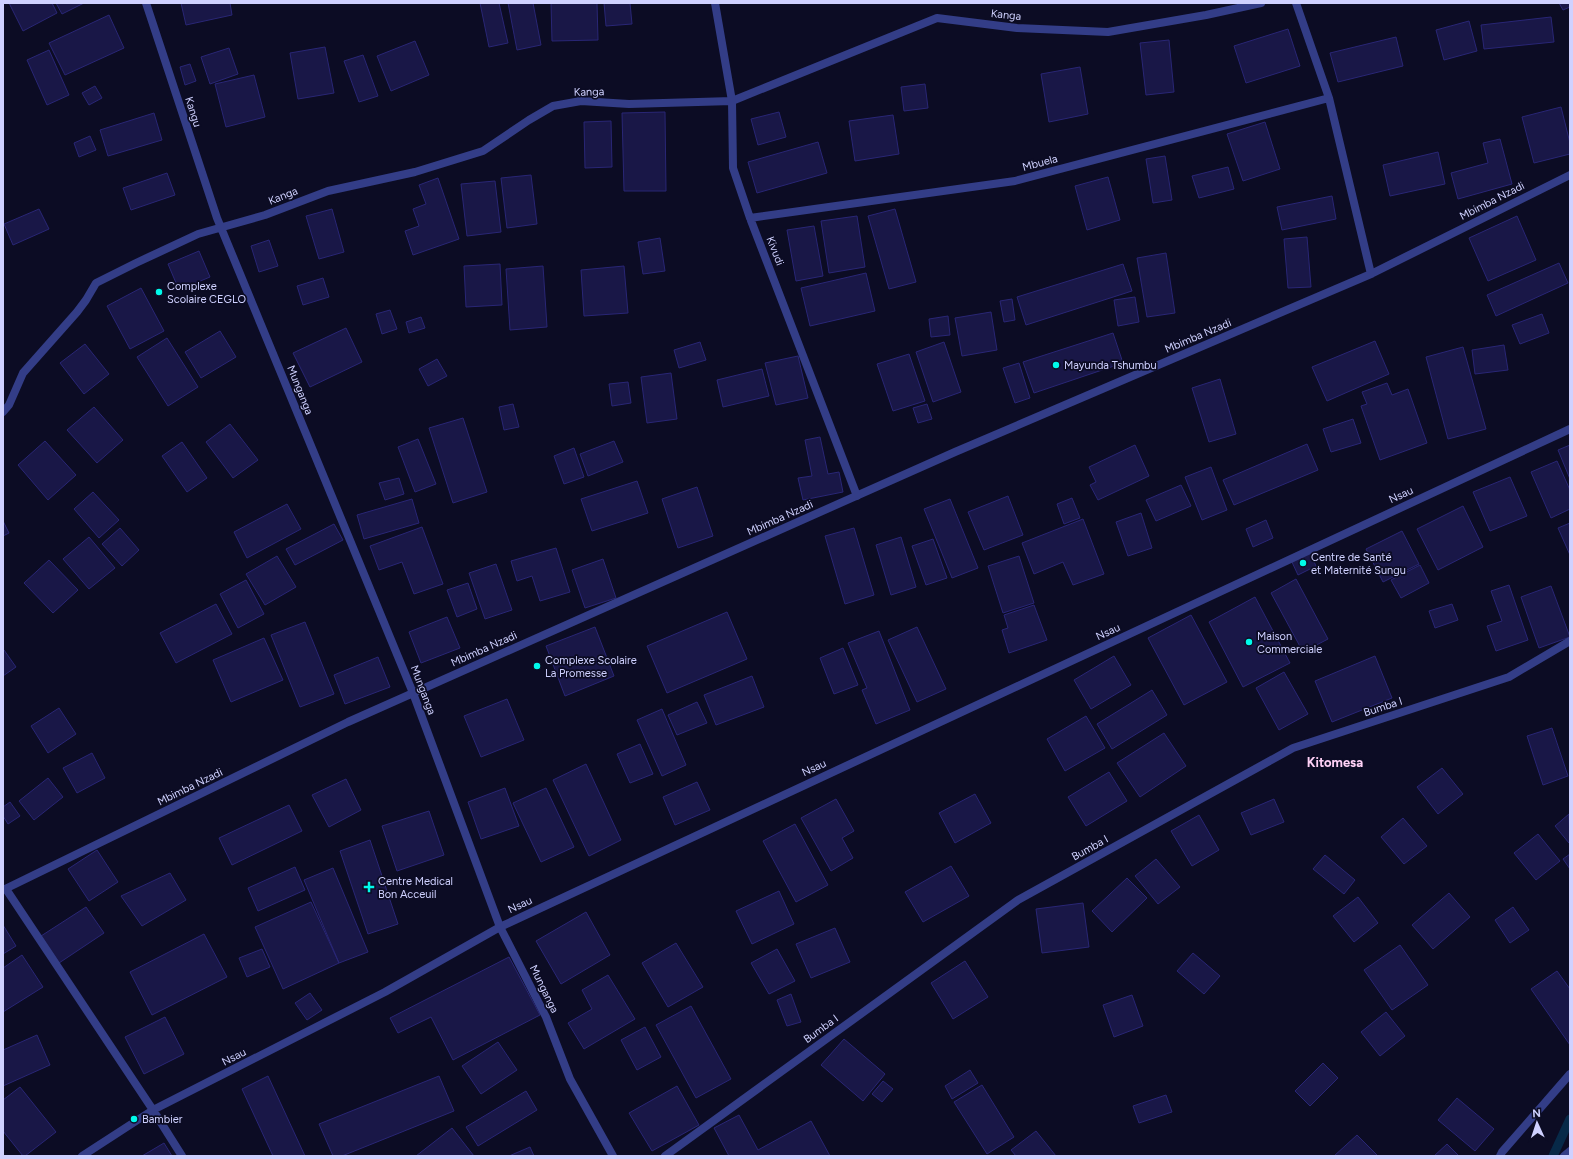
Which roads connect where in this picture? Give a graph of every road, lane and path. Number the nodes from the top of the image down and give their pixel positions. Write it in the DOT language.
graph roads {
  1 [pos="146,3"];
  2 [pos="715,3"];
  3 [pos="1260,3"];
  4 [pos="1296,3"];
  5 [pos="1329,98"];
  6 [pos="732,101"];
  7 [pos="1570,175"];
  8 [pos="750,218"];
  9 [pos="221,228"];
  10 [pos="1371,274"];
  11 [pos="3,412"];
  12 [pos="1570,428"];
  13 [pos="857,496"];
  14 [pos="1570,641"];
  15 [pos="413,693"];
  16 [pos="4,890"];
  17 [pos="500,927"];
  18 [pos="1570,1074"];
  19 [pos="153,1110"];
  20 [pos="1570,1151"];
  21 [pos="82,1156"];
  22 [pos="182,1156"];
  23 [pos="613,1156"];
  24 [pos="665,1156"];
  25 [pos="1500,1156"];
  26 [pos="1564,1156"];
  1 -- 9 [label="street, Kangu"];
  2 -- 6 [label="street, Kivudi"];
  3 -- 6 [label="street, Kanga"];
  4 -- 5 [label="street"];
  5 -- 8 [label="street, Mbuela"];
  5 -- 10 [label="street"];
  6 -- 8 [label="street, Kivudi"];
  6 -- 9 [label="street, Kanga"];
  7 -- 10 [label="street, Mbimba Nzadi"];
  8 -- 13 [label="street, Kivudi"];
  9 -- 11 [label="street, Kanga"];
  9 -- 15 [label="street, Munganga"];
  10 -- 13 [label="street, Mbimba Nzadi"];
  12 -- 17 [label="street, Nsau"];
  13 -- 15 [label="street, Mbimba Nzadi"];
  14 -- 24 [label="street, Bumba I"];
  15 -- 16 [label="street, Mbimba Nzadi"];
  15 -- 17 [label="street, Munganga"];
  16 -- 19 [label="street"];
  17 -- 19 [label="street, Nsau"];
  17 -- 23 [label="street, Munganga"];
  18 -- 25 [label="street"];
  19 -- 21 [label="street, Nsau"];
  19 -- 22 [label="street"];
  20 -- 26 [label="street"];
}
